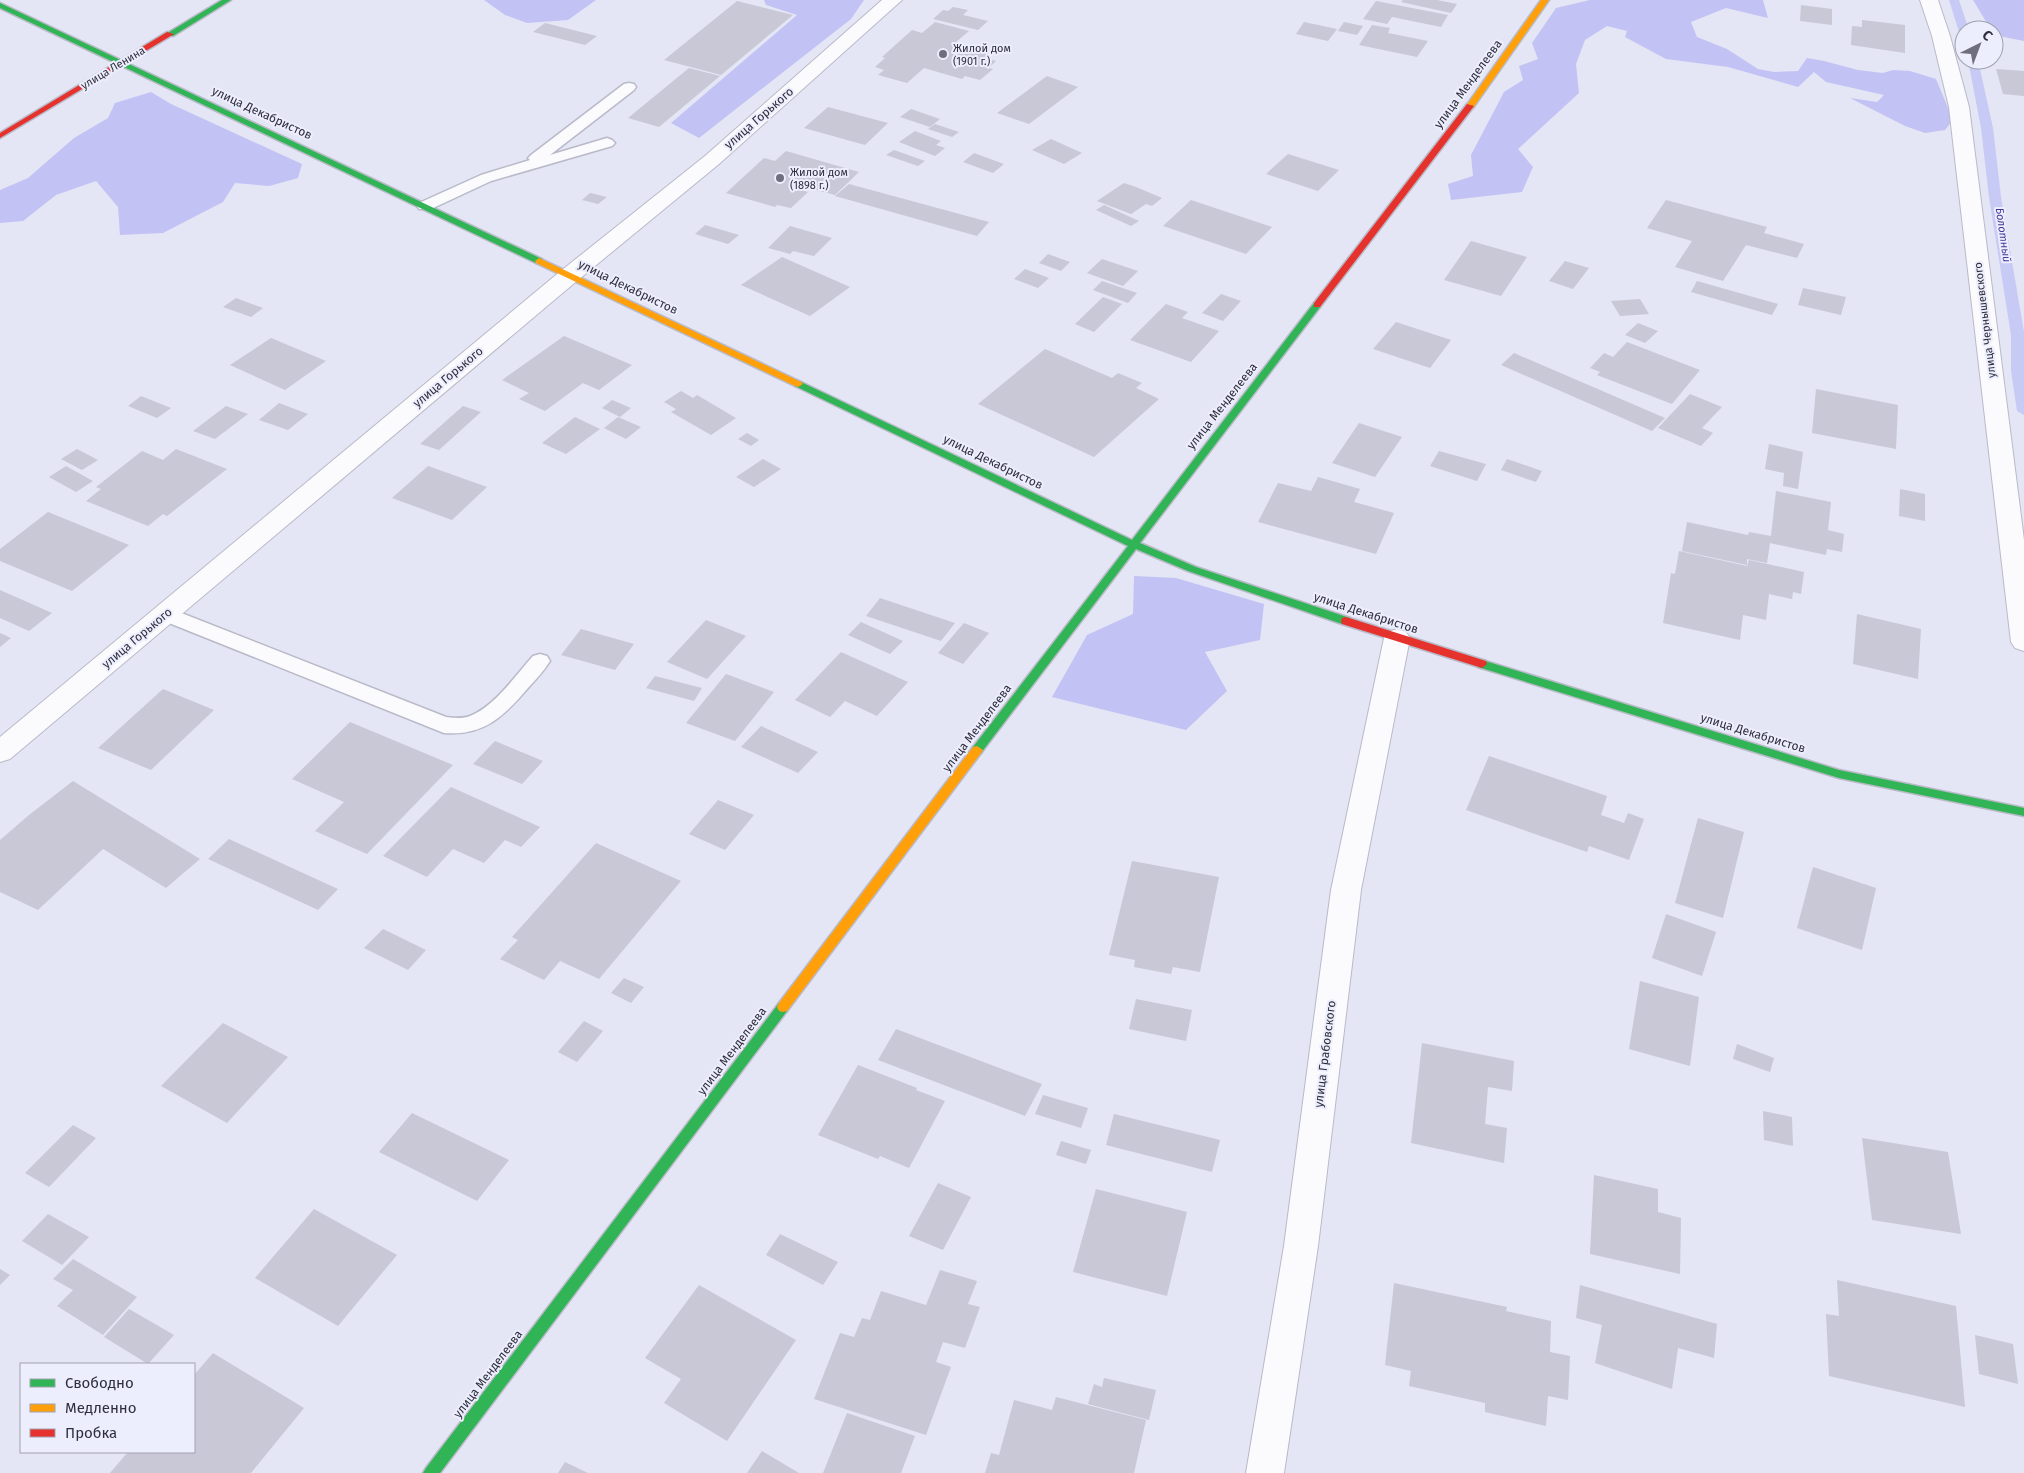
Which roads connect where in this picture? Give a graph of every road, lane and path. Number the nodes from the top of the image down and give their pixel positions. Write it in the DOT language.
graph roads {
  1 [pos="226,0"];
  2 [pos="893,0"];
  3 [pos="1544,0"];
  4 [pos="1929,0"];
  5 [pos="0,5"];
  6 [pos="122,62"];
  7 [pos="629,87"];
  8 [pos="0,136"];
  9 [pos="607,143"];
  10 [pos="526,166"];
  11 [pos="425,206"];
  12 [pos="570,275"];
  13 [pos="1133,544"];
  14 [pos="166,614"];
  15 [pos="1397,638"];
  16 [pos="2024,642"];
  17 [pos="540,661"];
  18 [pos="0,752"];
  19 [pos="2024,812"];
  20 [pos="431,1473"];
  21 [pos="1265,1473"];
  1 -- 6 [label="street, улица Ленина"];
  2 -- 12 [label="street, улица Горького"];
  3 -- 13 [label="street, улица Менделеева"];
  4 -- 16 [label="street, улица Чернышевского"];
  5 -- 6 [label="street, улица Декабристов"];
  6 -- 8 [label="street, улица Ленина"];
  6 -- 11 [label="street, улица Декабристов"];
  7 -- 10 [label="lane"];
  9 -- 10 [label="lane"];
  10 -- 11 [label="lane"];
  11 -- 12 [label="street, улица Декабристов"];
  12 -- 13 [label="street, улица Декабристов"];
  12 -- 14 [label="street, улица Горького"];
  13 -- 15 [label="street, улица Декабристов"];
  13 -- 20 [label="street, улица Менделеева"];
  14 -- 17 [label="lane"];
  14 -- 18 [label="street, улица Горького"];
  15 -- 19 [label="street, улица Декабристов"];
  15 -- 21 [label="street, улица Грабовского"];
}
